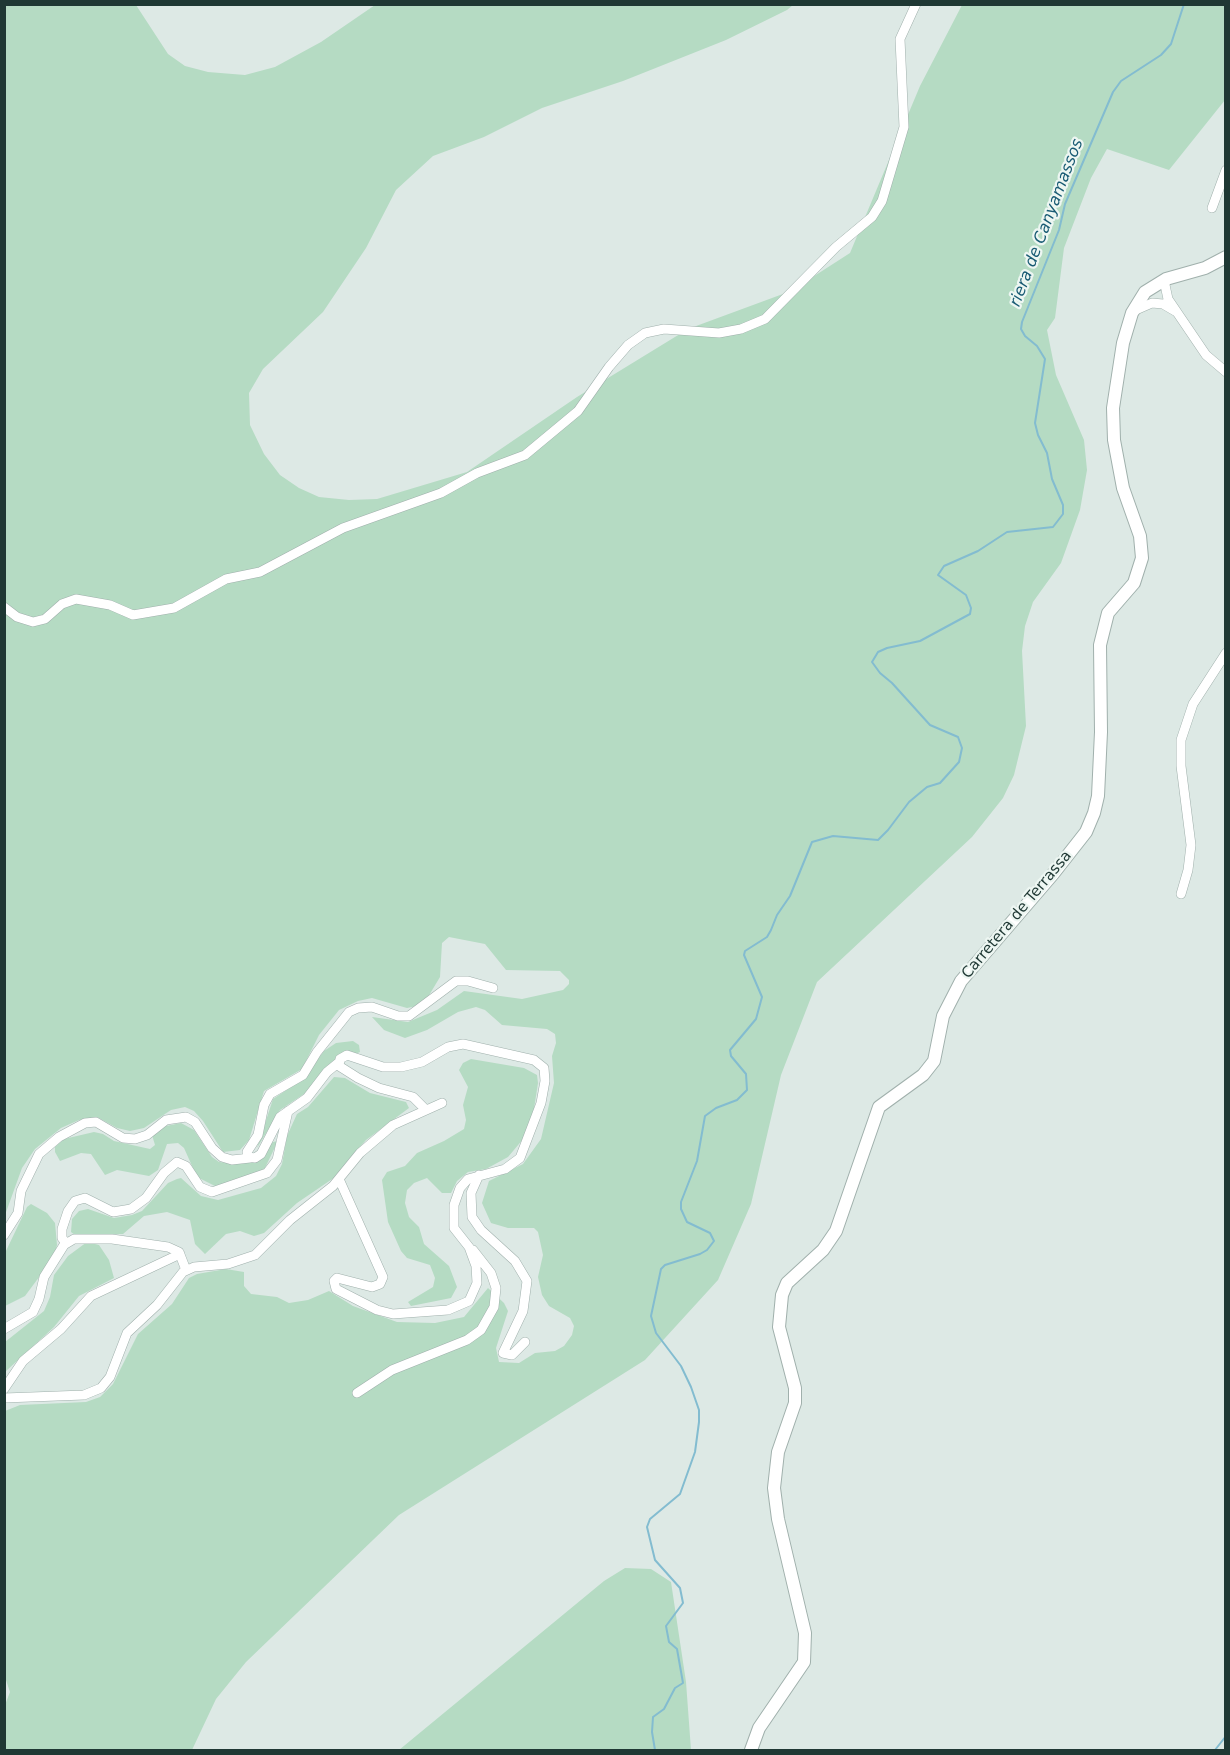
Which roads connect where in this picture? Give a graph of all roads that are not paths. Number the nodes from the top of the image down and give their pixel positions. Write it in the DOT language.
graph roads {
  1 [pos="916,4"];
  2 [pos="1226,170"];
  3 [pos="1212,208"];
  4 [pos="1226,256"];
  5 [pos="1166,279"];
  6 [pos="1178,312"];
  7 [pos="1132,313"];
  8 [pos="1225,370"];
  9 [pos="4,607"];
  10 [pos="1226,653"];
  11 [pos="1181,894"];
  12 [pos="493,988"];
  13 [pos="338,1064"];
  14 [pos="442,1103"];
  15 [pos="426,1108"];
  16 [pos="290,1109"];
  17 [pos="250,1158"];
  18 [pos="479,1175"];
  19 [pos="339,1179"];
  20 [pos="4,1235"];
  21 [pos="66,1243"];
  22 [pos="469,1247"];
  23 [pos="180,1254"];
  24 [pos="186,1270"];
  25 [pos="4,1329"];
  26 [pos="525,1342"];
  27 [pos="4,1389"];
  28 [pos="357,1393"];
  29 [pos="4,1398"];
  30 [pos="751,1750"];
  1 -- 9 [label="street"];
  2 -- 3 [label="street"];
  4 -- 5 [label="street, Carretera de Terrassa"];
  5 -- 6 [label="street"];
  5 -- 7 [label="street, Carretera de Terrassa"];
  6 -- 7 [label="street"];
  6 -- 8 [label="street"];
  7 -- 30 [label="street, Carretera de Terrassa"];
  10 -- 11 [label="street"];
  12 -- 17 [label="street"];
  13 -- 15 [label="street"];
  13 -- 16 [label="street"];
  13 -- 18 [label="street"];
  14 -- 15 [label="street"];
  15 -- 19 [label="street"];
  16 -- 17 [label="street"];
  16 -- 21 [label="street"];
  17 -- 20 [label="street"];
  18 -- 22 [label="street"];
  18 -- 26 [label="street"];
  19 -- 22 [label="street"];
  19 -- 24 [label="street"];
  21 -- 23 [label="street"];
  21 -- 25 [label="street"];
  22 -- 28 [label="street"];
  23 -- 24 [label="street"];
  23 -- 27 [label="street"];
  24 -- 29 [label="street"];
}
